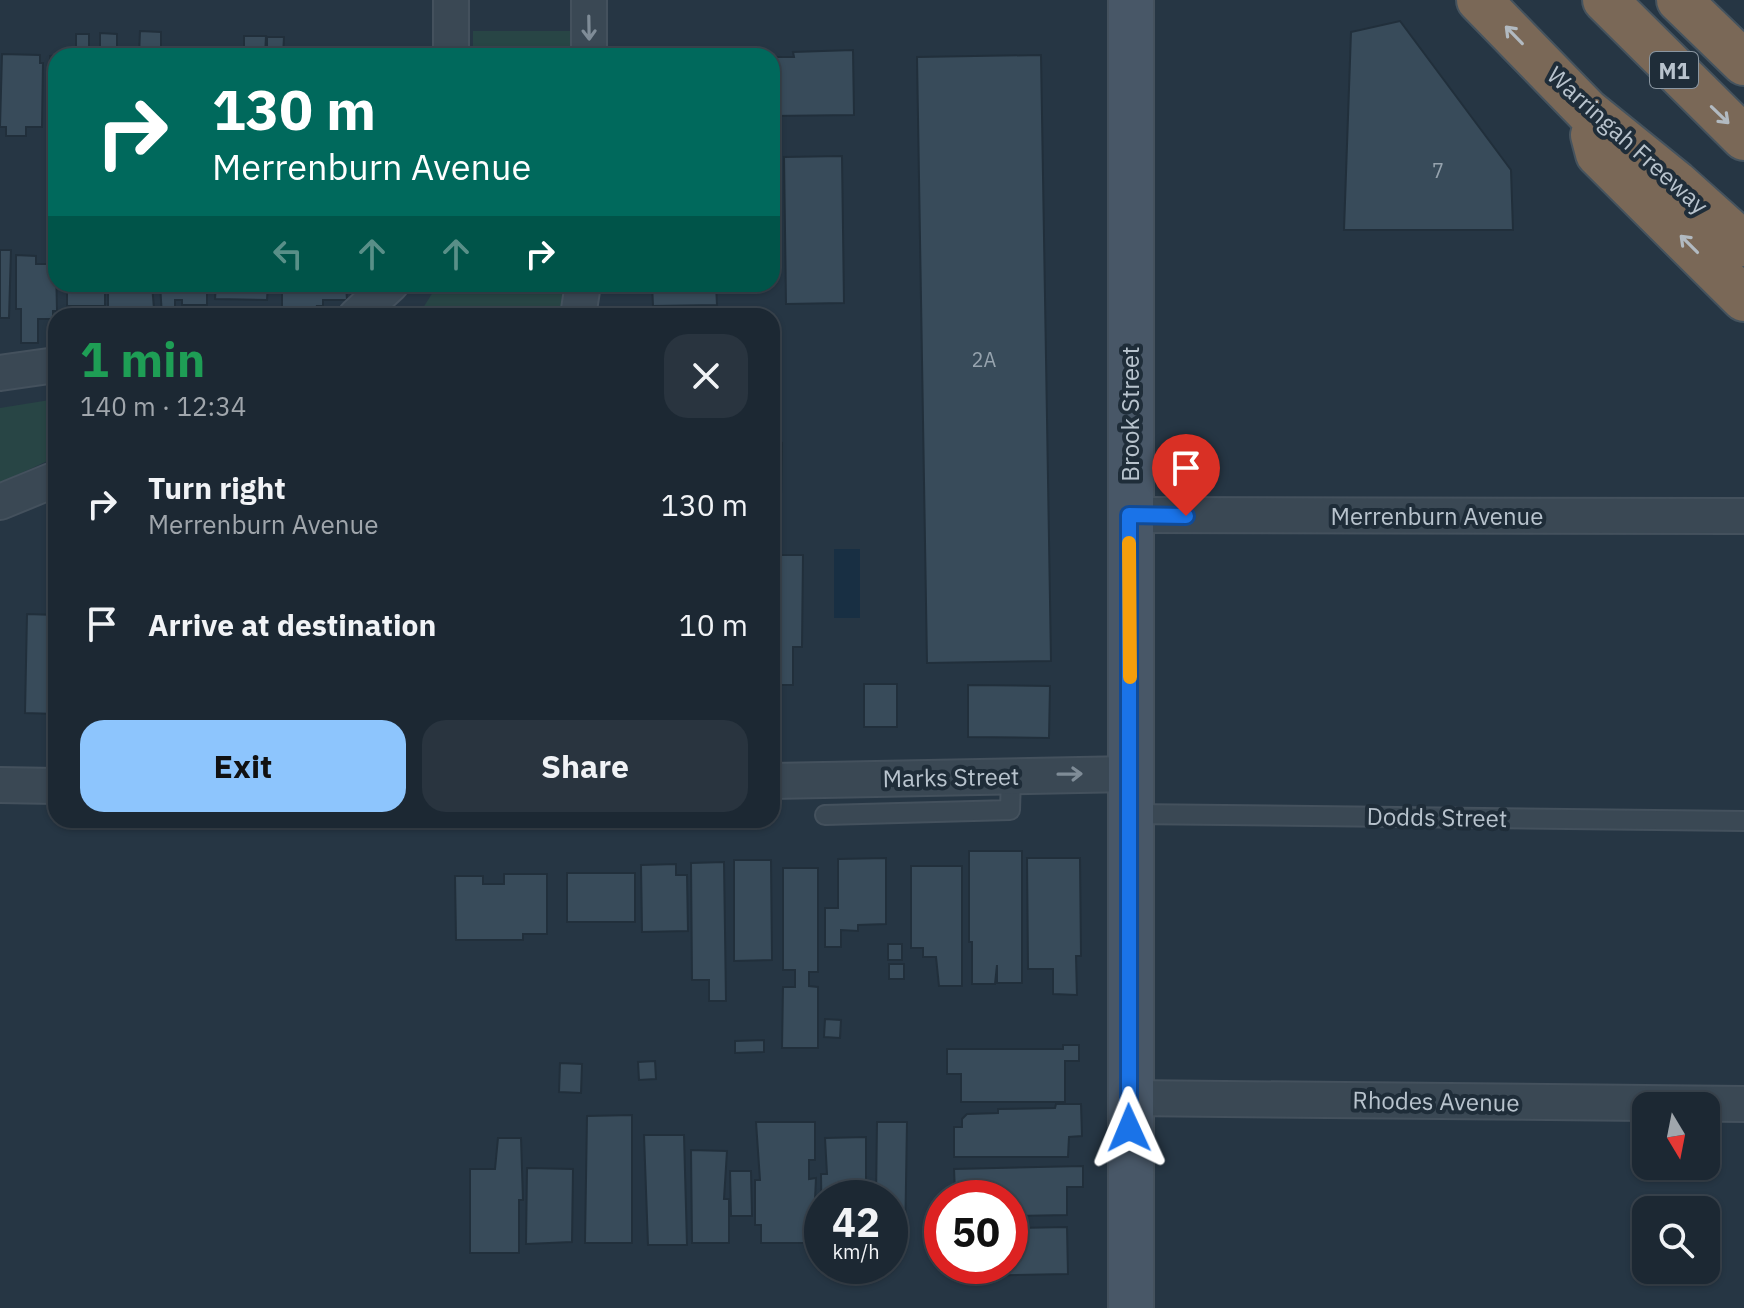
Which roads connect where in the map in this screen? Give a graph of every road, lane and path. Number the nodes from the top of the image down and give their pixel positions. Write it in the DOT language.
graph roads {
  1 [pos="451,0"];
  2 [pos="589,0"];
  3 [pos="1131,0"];
  4 [pos="1479,0"];
  5 [pos="1605,0"];
  6 [pos="1679,0"];
  7 [pos="451,48"];
  8 [pos="589,48"];
  9 [pos="1744,63"];
  10 [pos="1587,111"];
  11 [pos="1744,138"];
  12 [pos="1744,244"];
  13 [pos="382,292"];
  14 [pos="1744,299"];
  15 [pos="365,308"];
  16 [pos="48,366"];
  17 [pos="0,373"];
  18 [pos="48,482"];
  19 [pos="0,502"];
  20 [pos="1129,515"];
  21 [pos="1744,516"];
  22 [pos="1011,776"];
  23 [pos="780,781"];
  24 [pos="0,785"];
  25 [pos="48,786"];
  26 [pos="1130,794"];
  27 [pos="825,815"];
  28 [pos="1744,821"];
  29 [pos="1129,1098"];
  30 [pos="1744,1104"];
  31 [pos="1131,1308"];
  1 -- 7 [label="street"];
  2 -- 8 [label="street, one-way"];
  3 -- 20 [label="main road, Brook Street"];
  10 -- 4 [label="highway, Warringah Freeway, one-way"];
  5 -- 11 [label="highway, M1, one-way"];
  6 -- 9 [label="highway"];
  10 -- 12 [label="highway, Warringah Freeway"];
  14 -- 10 [label="highway, one-way"];
  13 -- 15 [label="street"];
  16 -- 17 [label="street"];
  18 -- 19 [label="street"];
  20 -- 21 [label="street, Merrenburn Avenue"];
  20 -- 26 [label="main road, Brook Street"];
  22 -- 23 [label="street, Marks Street"];
  22 -- 26 [label="street, Marks Street, one-way"];
  22 -- 27 [label="lane"];
  24 -- 25 [label="street"];
  26 -- 28 [label="lane, Dodds Street"];
  26 -- 29 [label="main road, Brook Street"];
  29 -- 30 [label="street, Rhodes Avenue"];
  29 -- 31 [label="main road, Brook Street"];
}
